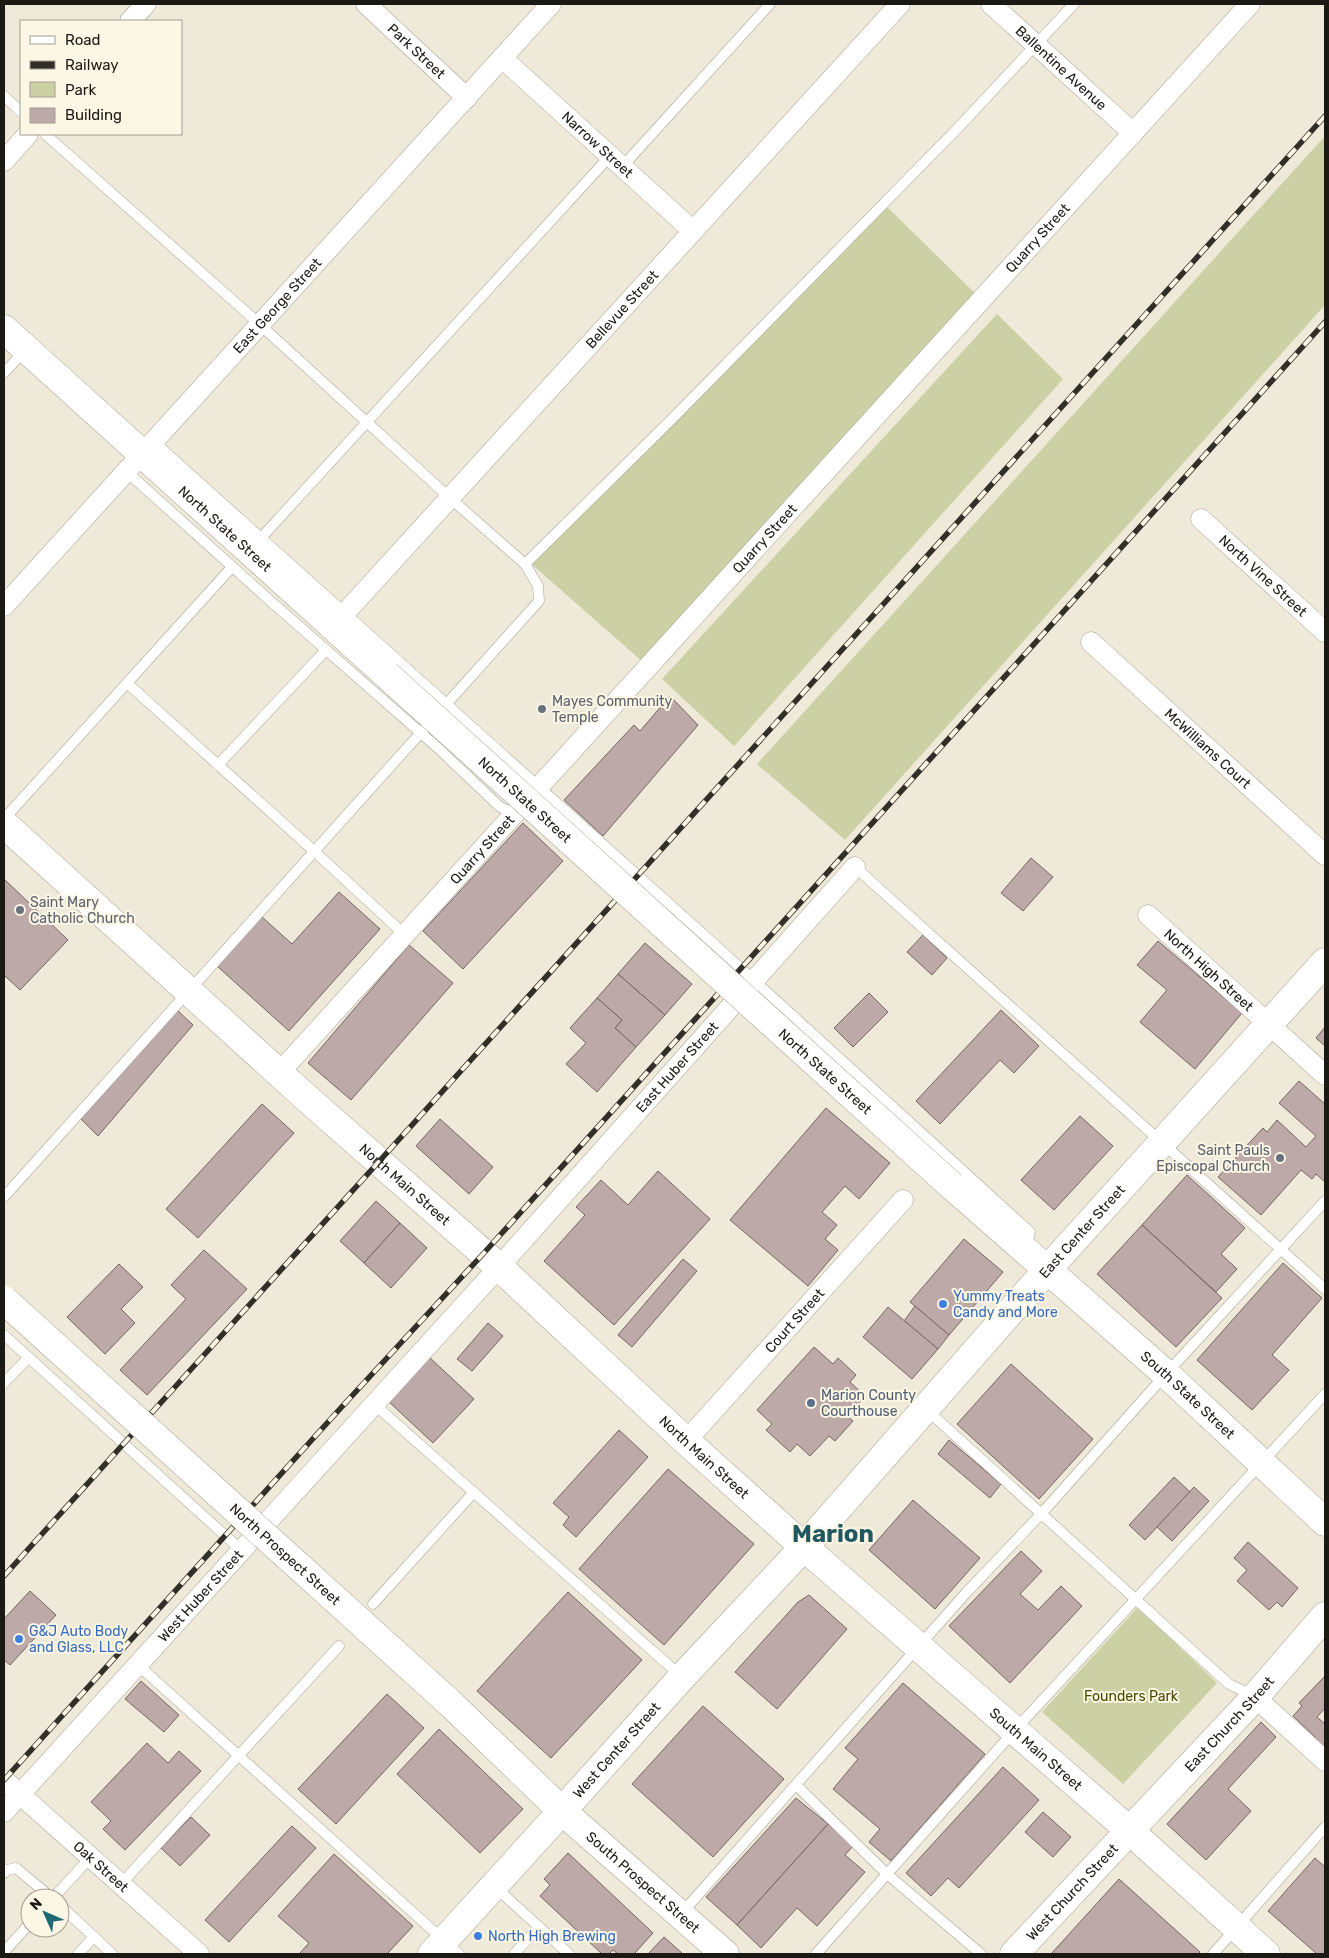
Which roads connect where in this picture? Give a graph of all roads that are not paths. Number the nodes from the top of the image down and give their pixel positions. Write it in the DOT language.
graph roads {
  1 [pos="146,4"];
  2 [pos="366,4"];
  3 [pos="551,4"];
  4 [pos="770,4"];
  5 [pos="900,4"];
  6 [pos="991,4"];
  7 [pos="1074,4"];
  8 [pos="1250,4"];
  9 [pos="131,20"];
  10 [pos="1035,44"];
  11 [pos="502,58"];
  12 [pos="4,96"];
  13 [pos="467,98"];
  14 [pos="20,111"];
  15 [pos="1133,133"];
  16 [pos="27,135"];
  17 [pos="46,135"];
  18 [pos="4,161"];
  19 [pos="616,161"];
  20 [pos="693,231"];
  21 [pos="260,324"];
  22 [pos="4,330"];
  23 [pos="25,349"];
  24 [pos="4,373"];
  25 [pos="368,423"];
  26 [pos="140,455"];
  27 [pos="450,498"];
  28 [pos="1201,519"];
  29 [pos="261,538"];
  30 [pos="525,564"];
  31 [pos="232,567"];
  32 [pos="4,606"];
  33 [pos="345,613"];
  34 [pos="1325,632"];
  35 [pos="1091,642"];
  36 [pos="326,650"];
  37 [pos="127,683"];
  38 [pos="446,704"];
  39 [pos="420,732"];
  40 [pos="218,766"];
  41 [pos="539,787"];
  42 [pos="521,816"];
  43 [pos="6,829"];
  44 [pos="314,851"];
  45 [pos="1325,855"];
  46 [pos="855,867"];
  47 [pos="1148,915"];
  48 [pos="405,935"];
  49 [pos="668,943"];
  50 [pos="1325,962"];
  51 [pos="754,980"];
  52 [pos="188,991"];
  53 [pos="734,1002"];
  54 [pos="1270,1024"];
  55 [pos="279,1073"];
  56 [pos="1325,1074"];
  57 [pos="828,1088"];
  58 [pos="1163,1144"];
  59 [pos="4,1197"];
  60 [pos="903,1200"];
  61 [pos="1325,1202"];
  62 [pos="1282,1249"];
  63 [pos="1019,1252"];
  64 [pos="498,1267"];
  65 [pos="1047,1270"];
  66 [pos="1325,1289"];
  67 [pos="4,1300"];
  68 [pos="4,1335"];
  69 [pos="28,1358"];
  70 [pos="1166,1374"];
  71 [pos="4,1383"];
  72 [pos="1325,1394"];
  73 [pos="374,1404"];
  74 [pos="926,1409"];
  75 [pos="686,1441"];
  76 [pos="1261,1463"];
  77 [pos="474,1492"];
  78 [pos="1042,1513"];
  79 [pos="1325,1522"];
  80 [pos="804,1546"];
  81 [pos="241,1550"];
  82 [pos="1136,1598"];
  83 [pos="373,1604"];
  84 [pos="1325,1616"];
  85 [pos="339,1646"];
  86 [pos="919,1647"];
  87 [pos="138,1665"];
  88 [pos="682,1677"];
  89 [pos="1255,1697"];
  90 [pos="1015,1730"];
  91 [pos="238,1756"];
  92 [pos="1325,1761"];
  93 [pos="4,1780"];
  94 [pos="796,1784"];
  95 [pos="20,1793"];
  96 [pos="562,1811"];
  97 [pos="4,1812"];
  98 [pos="1325,1828"];
  99 [pos="1130,1830"];
  100 [pos="91,1857"];
  101 [pos="4,1873"];
  102 [pos="887,1874"];
  103 [pos="121,1884"];
  104 [pos="494,1886"];
  105 [pos="40,1888"];
  106 [pos="62,1888"];
  107 [pos="70,1915"];
  108 [pos="680,1915"];
  109 [pos="539,1927"];
  110 [pos="1237,1928"];
  111 [pos="20,1934"];
  112 [pos="94,1937"];
  113 [pos="445,1950"];
  114 [pos="4,1952"];
  115 [pos="78,1954"];
  116 [pos="112,1954"];
  117 [pos="199,1954"];
  118 [pos="514,1954"];
  119 [pos="569,1954"];
  120 [pos="725,1954"];
  121 [pos="816,1954"];
  122 [pos="981,1954"];
  123 [pos="1014,1954"];
  124 [pos="1213,1954"];
  125 [pos="1266,1954"];
  1 -- 9 [label="street"];
  2 -- 13 [label="street, Park Street"];
  3 -- 11 [label="street, East George Street"];
  4 -- 19 [label="lane"];
  5 -- 20 [label="street, Bellevue Street"];
  6 -- 10 [label="street, Ballentine Avenue"];
  7 -- 10 [label="lane"];
  8 -- 15 [label="street, Quarry Street"];
  10 -- 15 [label="street, Ballentine Avenue"];
  10 -- 30 [label="lane"];
  11 -- 13 [label="street, East George Street"];
  11 -- 19 [label="street, Narrow Street"];
  12 -- 14 [label="lane"];
  13 -- 21 [label="street, East George Street"];
  15 -- 41 [label="street, Quarry Street"];
  16 -- 18 [label="street"];
  17 -- 21 [label="lane"];
  19 -- 20 [label="street, Narrow Street"];
  19 -- 25 [label="lane"];
  20 -- 27 [label="street, Bellevue Street"];
  21 -- 25 [label="lane"];
  21 -- 26 [label="street, East George Street"];
  22 -- 23 [label="main road, North State Street"];
  23 -- 24 [label="lane"];
  23 -- 26 [label="main road, North State Street"];
  25 -- 27 [label="lane"];
  25 -- 29 [label="lane"];
  26 -- 29 [label="lane"];
  26 -- 31 [label="lane"];
  26 -- 32 [label="street, East George Street"];
  26 -- 63 [label="main road, North State Street, bridge"];
  27 -- 30 [label="lane"];
  27 -- 33 [label="street, Bellevue Street"];
  28 -- 34 [label="street, North Vine Street"];
  29 -- 33 [label="lane"];
  30 -- 38 [label="lane"];
  31 -- 36 [label="lane"];
  31 -- 37 [label="lane"];
  33 -- 38 [label="lane"];
  35 -- 45 [label="street, McWilliams Court"];
  36 -- 39 [label="lane"];
  36 -- 40 [label="lane"];
  37 -- 40 [label="lane"];
  37 -- 43 [label="lane"];
  38 -- 39 [label="lane"];
  38 -- 41 [label="lane"];
  39 -- 42 [label="lane"];
  39 -- 44 [label="lane"];
  40 -- 44 [label="lane"];
  41 -- 42 [label="street, Quarry Street"];
  41 -- 51 [label="lane"];
  42 -- 48 [label="street, Quarry Street"];
  43 -- 52 [label="main road, North Main Street"];
  44 -- 48 [label="lane"];
  44 -- 52 [label="lane"];
  46 -- 51 [label="street, East Huber Street"];
  46 -- 58 [label="lane"];
  47 -- 54 [label="street, North High Street"];
  48 -- 55 [label="street, Quarry Street"];
  49 -- 53 [label="lane"];
  50 -- 54 [label="main road, East Center Street"];
  51 -- 53 [label="street, East Huber Street"];
  51 -- 63 [label="lane"];
  52 -- 55 [label="main road, North Main Street"];
  52 -- 59 [label="lane"];
  53 -- 57 [label="lane"];
  53 -- 64 [label="street, East Huber Street"];
  54 -- 56 [label="street, North High Street"];
  54 -- 58 [label="main road, East Center Street"];
  55 -- 64 [label="main road, North Main Street"];
  58 -- 62 [label="lane"];
  58 -- 65 [label="main road, East Center Street"];
  60 -- 75 [label="street, Court Street"];
  61 -- 62 [label="lane"];
  62 -- 66 [label="lane"];
  62 -- 70 [label="lane"];
  63 -- 65 [label="main road, North State Street"];
  64 -- 73 [label="street, West Huber Street"];
  64 -- 75 [label="main road, North Main Street"];
  65 -- 70 [label="main road, South State Street"];
  65 -- 74 [label="main road, East Center Street"];
  67 -- 96 [label="main road, North Prospect Street, bridge"];
  68 -- 69 [label="lane"];
  69 -- 71 [label="lane"];
  69 -- 81 [label="lane"];
  70 -- 76 [label="main road, South State Street"];
  70 -- 78 [label="lane"];
  72 -- 76 [label="lane"];
  73 -- 77 [label="lane"];
  73 -- 81 [label="street, West Huber Street"];
  74 -- 78 [label="lane"];
  74 -- 80 [label="main road, East Center Street"];
  75 -- 80 [label="main road, North Main Street"];
  76 -- 79 [label="main road, South State Street"];
  76 -- 82 [label="lane"];
  77 -- 83 [label="lane"];
  77 -- 88 [label="lane"];
  78 -- 82 [label="lane"];
  78 -- 86 [label="lane"];
  80 -- 86 [label="main road, South Main Street"];
  80 -- 88 [label="main road, West Center Street"];
  81 -- 87 [label="street, West Huber Street"];
  82 -- 89 [label="lane"];
  82 -- 90 [label="lane"];
  84 -- 89 [label="main road, East Church Street"];
  85 -- 91 [label="lane"];
  86 -- 90 [label="main road, South Main Street"];
  86 -- 94 [label="lane"];
  87 -- 91 [label="lane"];
  87 -- 95 [label="street, West Huber Street"];
  88 -- 96 [label="main road, West Center Street"];
  89 -- 92 [label="street"];
  89 -- 99 [label="main road, East Church Street"];
  90 -- 99 [label="main road, South Main Street"];
  90 -- 102 [label="lane"];
  91 -- 103 [label="lane"];
  91 -- 113 [label="lane"];
  93 -- 95 [label="street, Oak Street"];
  94 -- 102 [label="lane"];
  94 -- 108 [label="lane"];
  95 -- 97 [label="street, West Huber Street"];
  95 -- 100 [label="street, Oak Street"];
  96 -- 104 [label="main road, West Center Street"];
  96 -- 108 [label="main road, South Prospect Street"];
  98 -- 110 [label="lane"];
  99 -- 110 [label="main road, South Main Street"];
  99 -- 123 [label="main road, West Church Street"];
  100 -- 103 [label="street, Oak Street"];
  100 -- 106 [label="lane"];
  101 -- 105 [label="lane"];
  102 -- 121 [label="lane"];
  102 -- 122 [label="lane"];
  103 -- 117 [label="street, Oak Street"];
  104 -- 109 [label="lane"];
  104 -- 113 [label="main road, West Center Street"];
  107 -- 112 [label="lane"];
  108 -- 120 [label="main road, South Prospect Street"];
  109 -- 118 [label="lane"];
  109 -- 119 [label="lane"];
  110 -- 124 [label="lane"];
  110 -- 125 [label="main road, South Main Street"];
  111 -- 114 [label="lane"];
  112 -- 115 [label="lane"];
  112 -- 116 [label="lane"];
}
